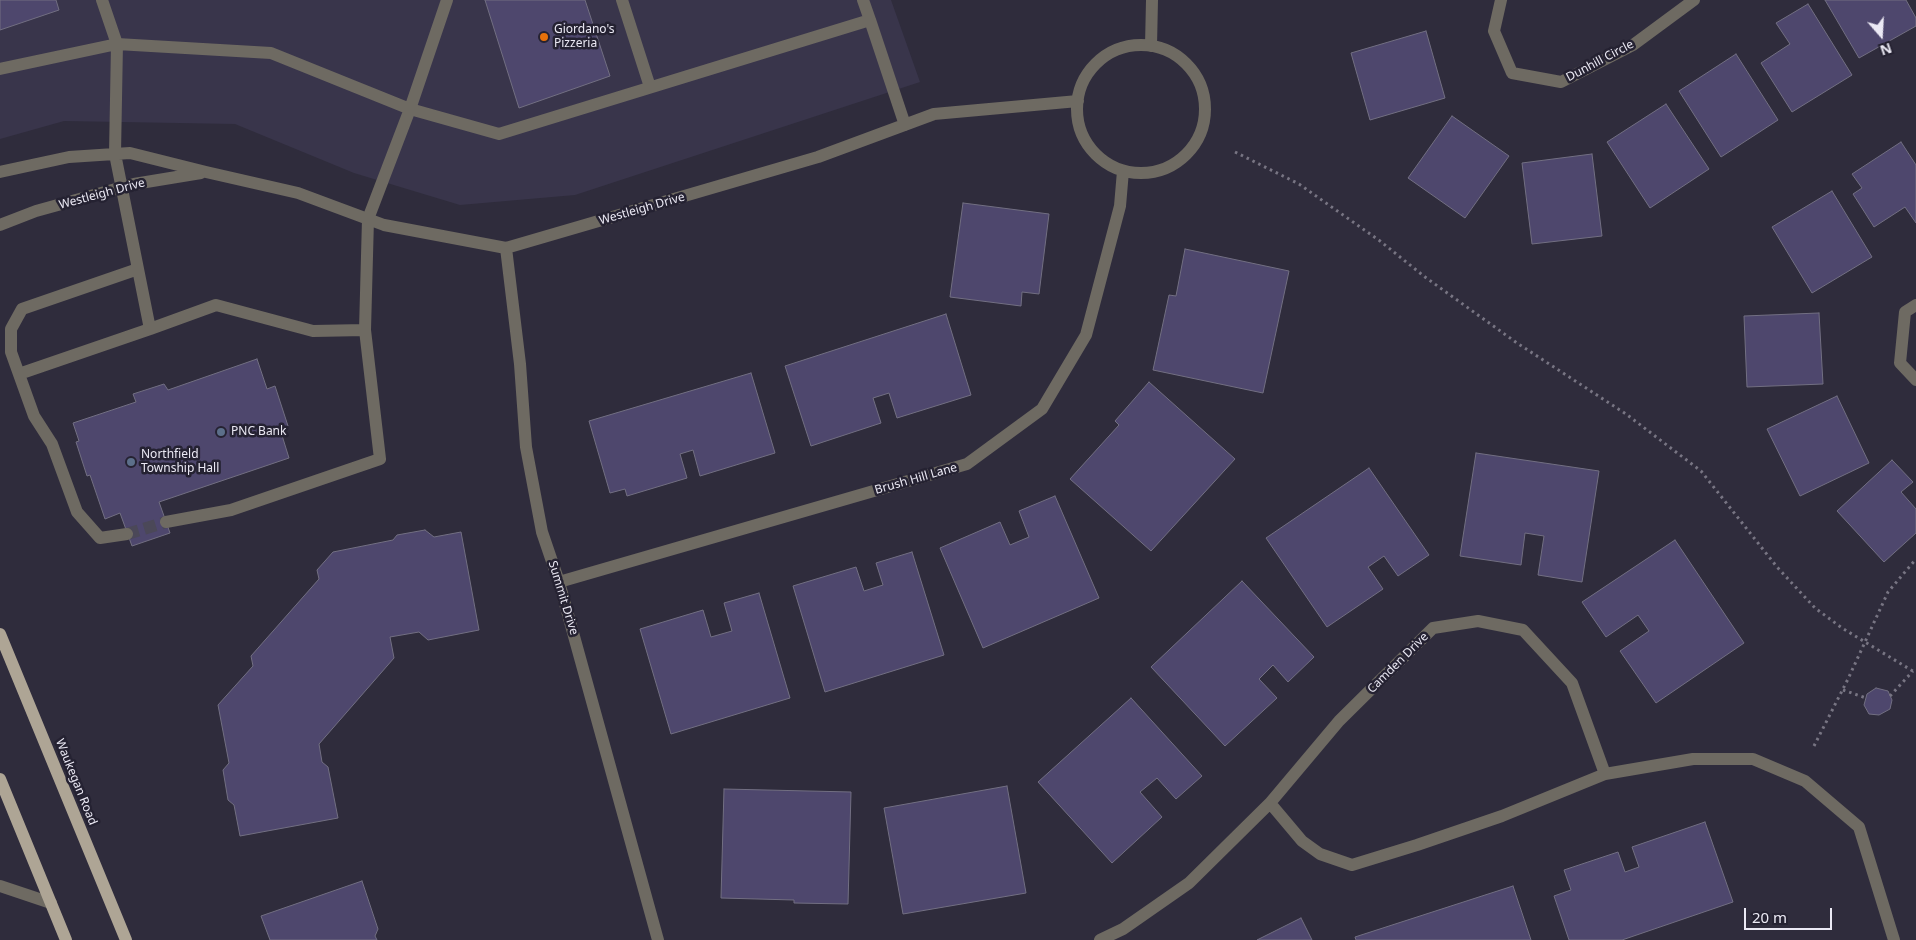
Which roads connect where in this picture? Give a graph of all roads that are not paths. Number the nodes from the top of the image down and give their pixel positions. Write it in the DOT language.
graph roads {
  1 [pos="102,0"];
  2 [pos="447,0"];
  3 [pos="622,0"];
  4 [pos="863,0"];
  5 [pos="1152,0"];
  6 [pos="1501,0"];
  7 [pos="1694,0"];
  8 [pos="870,20"];
  9 [pos="117,44"];
  10 [pos="1151,46"];
  11 [pos="0,69"];
  12 [pos="650,87"];
  13 [pos="1078,101"];
  14 [pos="410,109"];
  15 [pos="905,125"];
  16 [pos="115,154"];
  17 [pos="1123,171"];
  18 [pos="0,172"];
  19 [pos="206,172"];
  20 [pos="122,188"];
  21 [pos="368,219"];
  22 [pos="0,225"];
  23 [pos="506,248"];
  24 [pos="138,269"];
  25 [pos="1916,305"];
  26 [pos="150,329"];
  27 [pos="365,330"];
  28 [pos="19,374"];
  29 [pos="1916,380"];
  30 [pos="166,522"];
  31 [pos="128,534"];
  32 [pos="559,582"];
  33 [pos="0,634"];
  34 [pos="1605,774"];
  35 [pos="0,778"];
  36 [pos="1270,803"];
  37 [pos="0,886"];
  38 [pos="51,903"];
  39 [pos="66,940"];
  40 [pos="126,940"];
  41 [pos="658,940"];
  42 [pos="1100,940"];
  43 [pos="1894,940"];
  1 -- 9 [label="street"];
  2 -- 14 [label="street"];
  3 -- 12 [label="street"];
  4 -- 8 [label="street"];
  5 -- 10 [label="street"];
  6 -- 7 [label="street, Dunhill Circle"];
  8 -- 12 [label="street"];
  8 -- 15 [label="street"];
  9 -- 11 [label="street"];
  9 -- 14 [label="street"];
  9 -- 16 [label="street"];
  10 -- 13 [label="street"];
  10 -- 17 [label="street"];
  12 -- 14 [label="street"];
  13 -- 15 [label="street, Westleigh Drive"];
  13 -- 17 [label="street"];
  14 -- 21 [label="street"];
  15 -- 23 [label="street, Westleigh Drive"];
  16 -- 18 [label="street, Westleigh Drive"];
  16 -- 19 [label="street, Westleigh Drive"];
  16 -- 20 [label="street"];
  17 -- 32 [label="street, Brush Hill Lane"];
  19 -- 20 [label="street, Westleigh Drive"];
  19 -- 21 [label="street, Westleigh Drive"];
  20 -- 22 [label="street, Westleigh Drive"];
  20 -- 24 [label="street"];
  21 -- 23 [label="street, Westleigh Drive"];
  21 -- 27 [label="street"];
  23 -- 32 [label="street, Summit Drive"];
  24 -- 26 [label="street"];
  24 -- 28 [label="street"];
  25 -- 29 [label="street"];
  26 -- 27 [label="street"];
  26 -- 28 [label="street"];
  27 -- 30 [label="street"];
  28 -- 31 [label="street"];
  32 -- 41 [label="street, Summit Drive"];
  33 -- 40 [label="main road, Waukegan Road"];
  34 -- 36 [label="street"];
  34 -- 36 [label="street, Camden Drive"];
  34 -- 43 [label="street"];
  35 -- 38 [label="main road"];
  36 -- 42 [label="street, Camden Drive"];
  37 -- 38 [label="street"];
  38 -- 39 [label="main road"];
}
